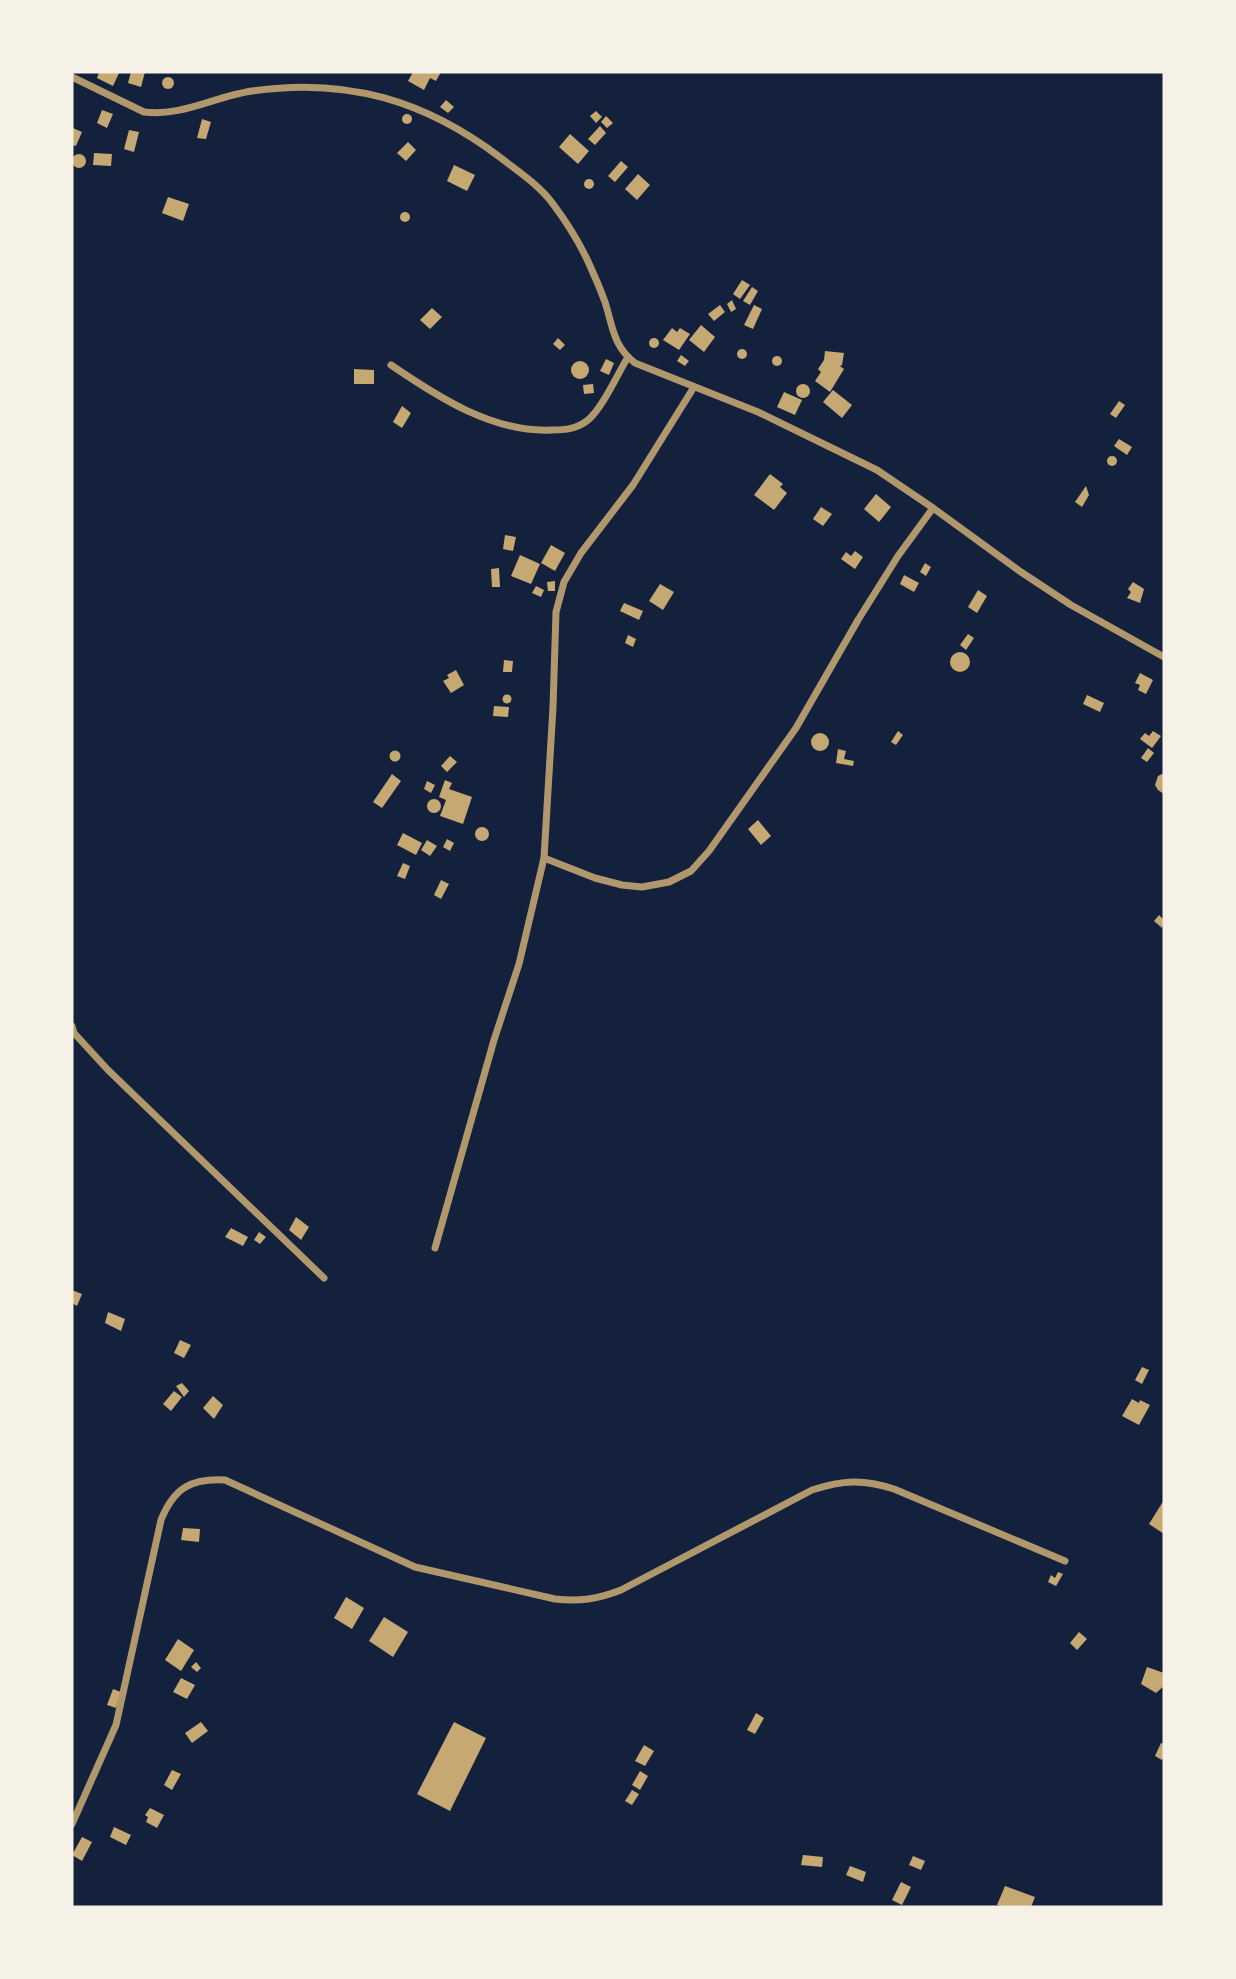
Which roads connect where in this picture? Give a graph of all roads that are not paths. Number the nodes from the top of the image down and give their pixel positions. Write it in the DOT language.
graph roads {
  1 [pos="72,77"];
  2 [pos="628,357"];
  3 [pos="391,365"];
  4 [pos="694,387"];
  5 [pos="933,508"];
  6 [pos="1164,657"];
  7 [pos="544,858"];
  8 [pos="73,1033"];
  9 [pos="435,1248"];
  10 [pos="324,1278"];
  11 [pos="1065,1561"];
  12 [pos="72,1824"];
  1 -- 2 [label="street"];
  2 -- 3 [label="street"];
  2 -- 4 [label="street"];
  4 -- 5 [label="street"];
  4 -- 7 [label="street"];
  5 -- 6 [label="street"];
  5 -- 7 [label="street"];
  7 -- 9 [label="street"];
  8 -- 10 [label="street"];
  11 -- 12 [label="street"];
}
